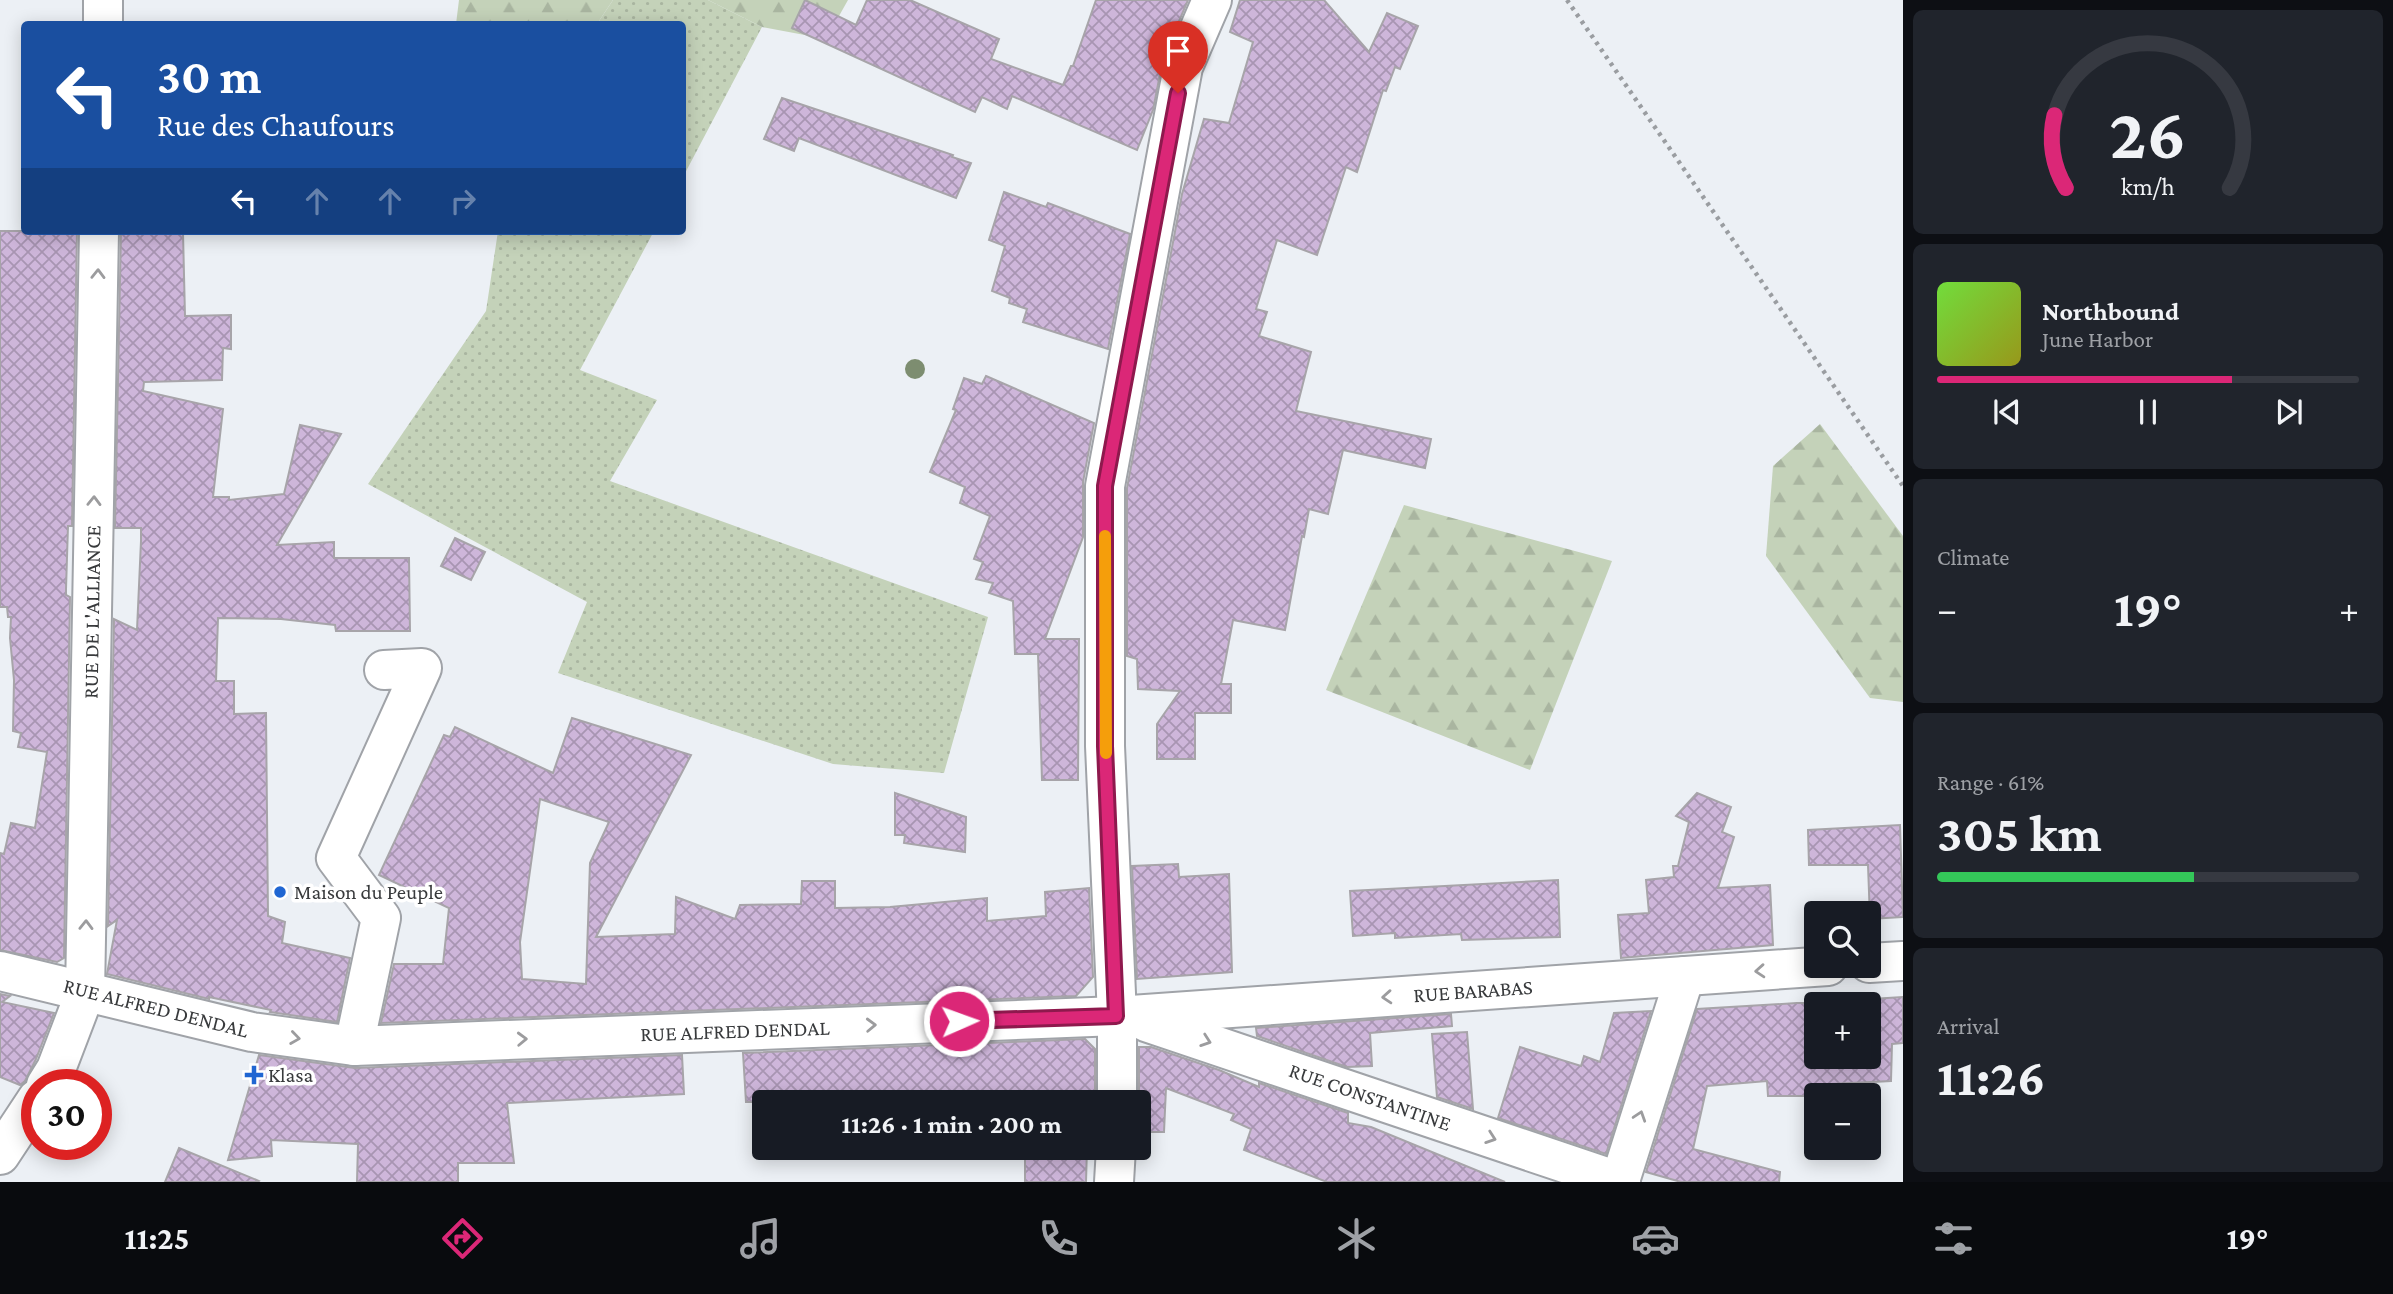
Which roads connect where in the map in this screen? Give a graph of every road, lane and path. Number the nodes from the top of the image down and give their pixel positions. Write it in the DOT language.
graph roads {
  1 [pos="103,0"];
  2 [pos="1212,0"];
  3 [pos="1567,0"];
  4 [pos="103,21"];
  5 [pos="99,235"];
  6 [pos="1903,486"];
  7 [pos="384,670"];
  8 [pos="1903,961"];
  9 [pos="1881,962"];
  10 [pos="1804,968"];
  11 [pos="0,971"];
  12 [pos="1685,976"];
  13 [pos="85,993"];
  14 [pos="1116,1016"];
  15 [pos="354,1046"];
  16 [pos="57,1069"];
  17 [pos="1117,1090"];
  18 [pos="21,1123"];
  19 [pos="0,1155"];
  20 [pos="1115,1160"];
  21 [pos="1114,1182"];
  22 [pos="1621,1182"];
  1 -- 4 [label="street"];
  2 -- 14 [label="street"];
  3 -- 6 [label="path"];
  13 -- 5 [label="street, RUE DE L'ALLIANCE, one-way"];
  7 -- 15 [label="street"];
  8 -- 9 [label="street"];
  10 -- 12 [label="street, RUE BARABAS, one-way"];
  11 -- 13 [label="street, RUE ALFRED DENDAL"];
  12 -- 14 [label="street, RUE BARABAS, one-way"];
  22 -- 12 [label="street, one-way"];
  13 -- 15 [label="street, RUE ALFRED DENDAL, one-way"];
  13 -- 16 [label="street, RUE DE L'ALLIANCE"];
  15 -- 14 [label="street, RUE ALFRED DENDAL, one-way"];
  14 -- 17 [label="street"];
  14 -- 22 [label="street, RUE CONSTANTINE, one-way"];
  18 -- 19 [label="street"];
  20 -- 21 [label="street"];
}
